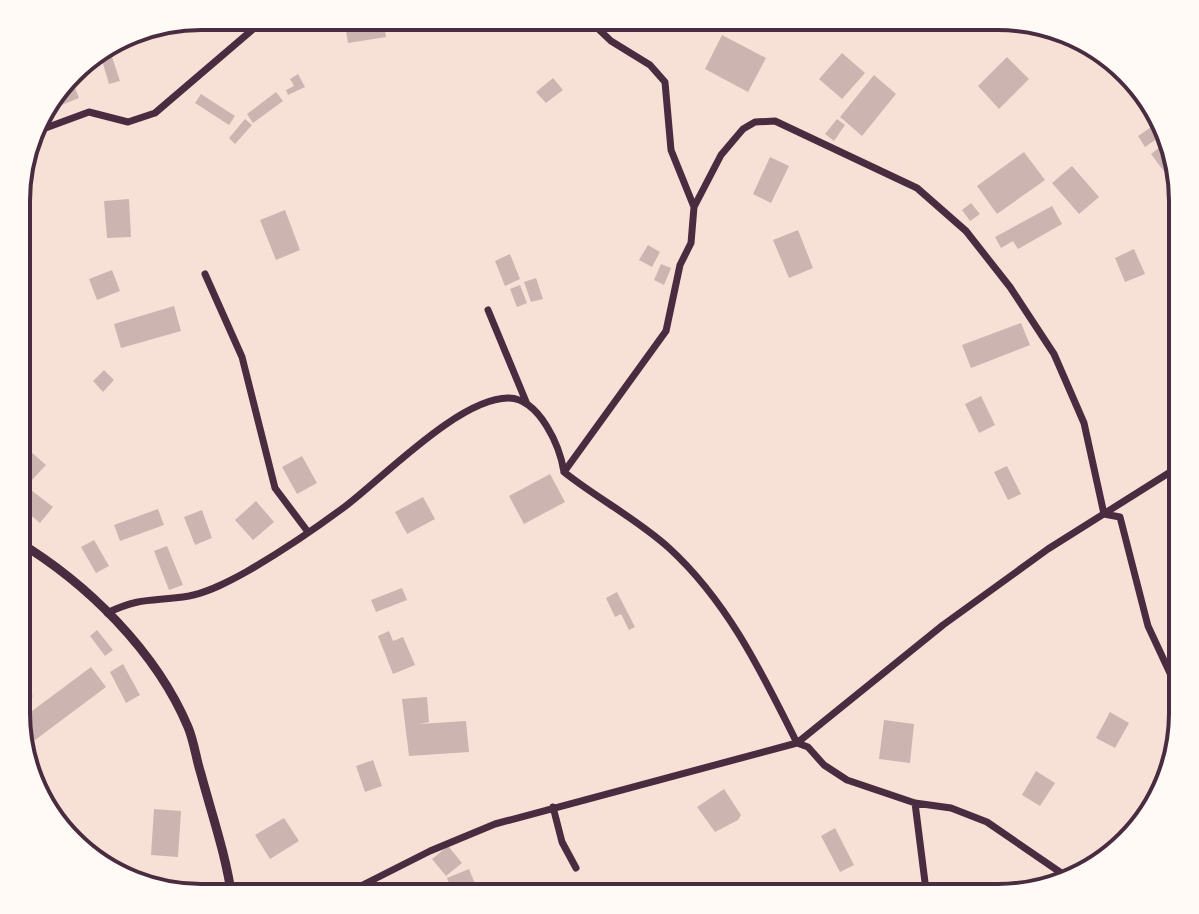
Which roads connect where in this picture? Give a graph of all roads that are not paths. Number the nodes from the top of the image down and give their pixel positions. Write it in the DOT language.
graph roads {
  1 [pos="252,30"];
  2 [pos="599,30"];
  3 [pos="47,128"];
  4 [pos="694,207"];
  5 [pos="205,274"];
  6 [pos="488,310"];
  7 [pos="527,404"];
  8 [pos="564,472"];
  9 [pos="1169,473"];
  10 [pos="1104,514"];
  11 [pos="308,532"];
  12 [pos="30,549"];
  13 [pos="107,613"];
  14 [pos="1169,671"];
  15 [pos="797,743"];
  16 [pos="915,803"];
  17 [pos="553,807"];
  18 [pos="576,868"];
  19 [pos="1060,872"];
  20 [pos="229,884"];
  21 [pos="366,884"];
  22 [pos="925,884"];
  1 -- 3 [label="street"];
  2 -- 4 [label="street"];
  4 -- 8 [label="street"];
  4 -- 10 [label="street"];
  5 -- 11 [label="street"];
  6 -- 7 [label="street"];
  7 -- 8 [label="street"];
  7 -- 11 [label="street"];
  8 -- 15 [label="street"];
  9 -- 10 [label="street"];
  10 -- 14 [label="street"];
  10 -- 15 [label="street"];
  11 -- 13 [label="street"];
  12 -- 13 [label="street"];
  13 -- 20 [label="street"];
  15 -- 16 [label="street"];
  15 -- 17 [label="street"];
  16 -- 19 [label="street"];
  16 -- 22 [label="street"];
  17 -- 18 [label="street"];
  17 -- 21 [label="street"];
}
